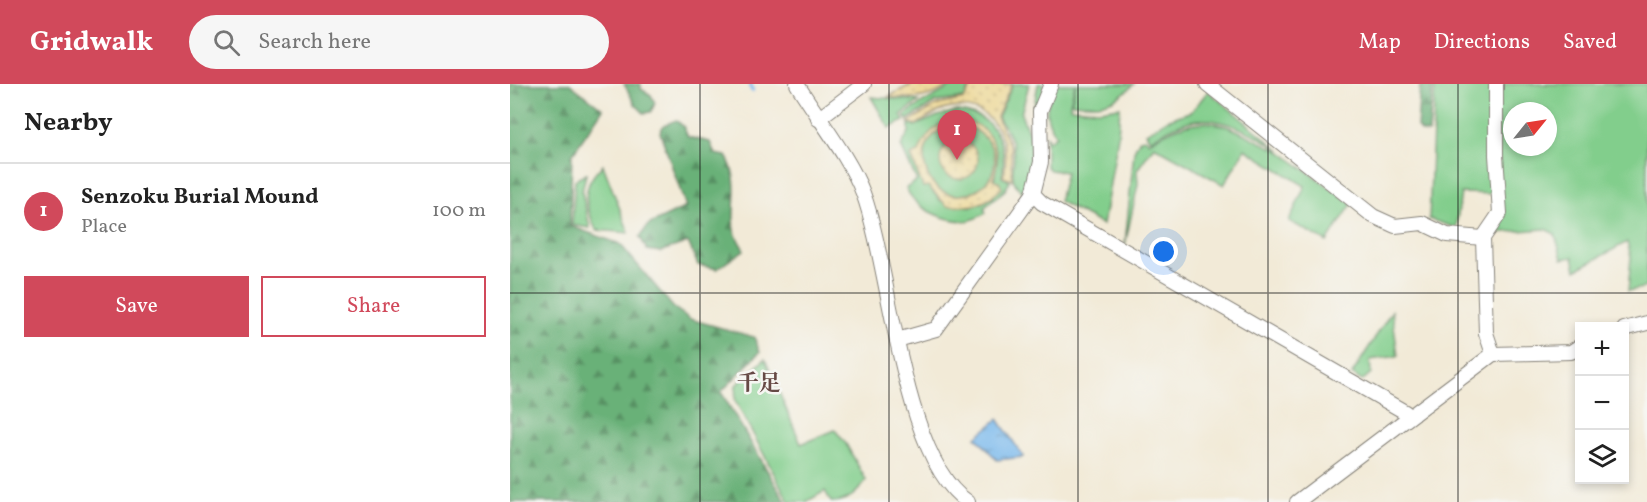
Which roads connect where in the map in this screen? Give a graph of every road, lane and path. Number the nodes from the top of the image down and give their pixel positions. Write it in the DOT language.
graph roads {
  1 [pos="797,84"];
  2 [pos="864,84"];
  3 [pos="1051,84"];
  4 [pos="1207,84"];
  5 [pos="1496,84"];
  6 [pos="818,119"];
  7 [pos="1033,194"];
  8 [pos="1483,237"];
  9 [pos="1647,323"];
  10 [pos="1629,328"];
  11 [pos="897,340"];
  12 [pos="1575,349"];
  13 [pos="1493,354"];
  14 [pos="1409,417"];
  15 [pos="968,502"];
  16 [pos="1298,502"];
  1 -- 6 [label="street"];
  2 -- 6 [label="street"];
  3 -- 7 [label="street"];
  4 -- 8 [label="street"];
  5 -- 8 [label="street"];
  6 -- 11 [label="street"];
  7 -- 11 [label="street"];
  7 -- 14 [label="street"];
  8 -- 13 [label="street"];
  9 -- 10 [label="street"];
  11 -- 15 [label="street"];
  12 -- 13 [label="street"];
  13 -- 14 [label="street"];
  14 -- 16 [label="street"];
}
